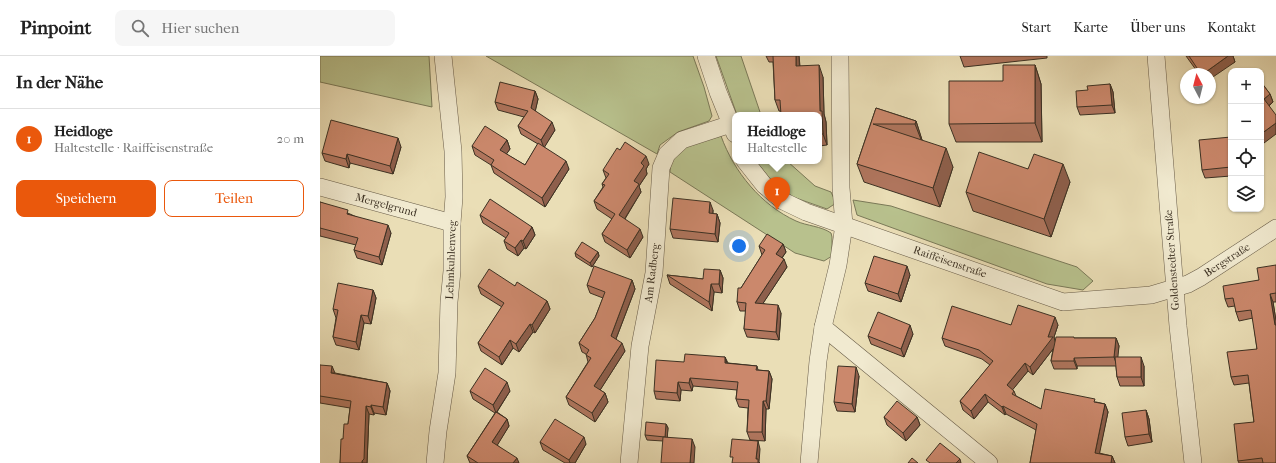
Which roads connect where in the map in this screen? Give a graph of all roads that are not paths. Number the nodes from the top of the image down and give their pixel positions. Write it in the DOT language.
graph roads {
  1 [pos="443,56"];
  2 [pos="706,56"];
  3 [pos="840,56"];
  4 [pos="1156,56"];
  5 [pos="732,127"];
  6 [pos="732,129"];
  7 [pos="747,164"];
  8 [pos="320,187"];
  9 [pos="452,223"];
  10 [pos="844,225"];
  11 [pos="1276,228"];
  12 [pos="1174,288"];
  13 [pos="823,326"];
  14 [pos="435,463"];
  15 [pos="629,463"];
  16 [pos="809,463"];
  17 [pos="989,463"];
  18 [pos="1193,463"];
  1 -- 9 [label="street, Lehmkuhlenweg"];
  2 -- 5 [label="street"];
  3 -- 10 [label="street"];
  4 -- 12 [label="street, Goldenstedter Straße"];
  6 -- 15 [label="street, Am Radberg"];
  7 -- 10 [label="street, Raiffeisenstraße"];
  8 -- 9 [label="street, Mergelgrund"];
  9 -- 14 [label="street, Lehmkuhlenweg"];
  10 -- 12 [label="street, Raiffeisenstraße"];
  10 -- 13 [label="street"];
  11 -- 12 [label="street, Bergstraße"];
  12 -- 18 [label="street, Goldenstedter Straße"];
  13 -- 16 [label="street"];
  13 -- 17 [label="street"];
}
